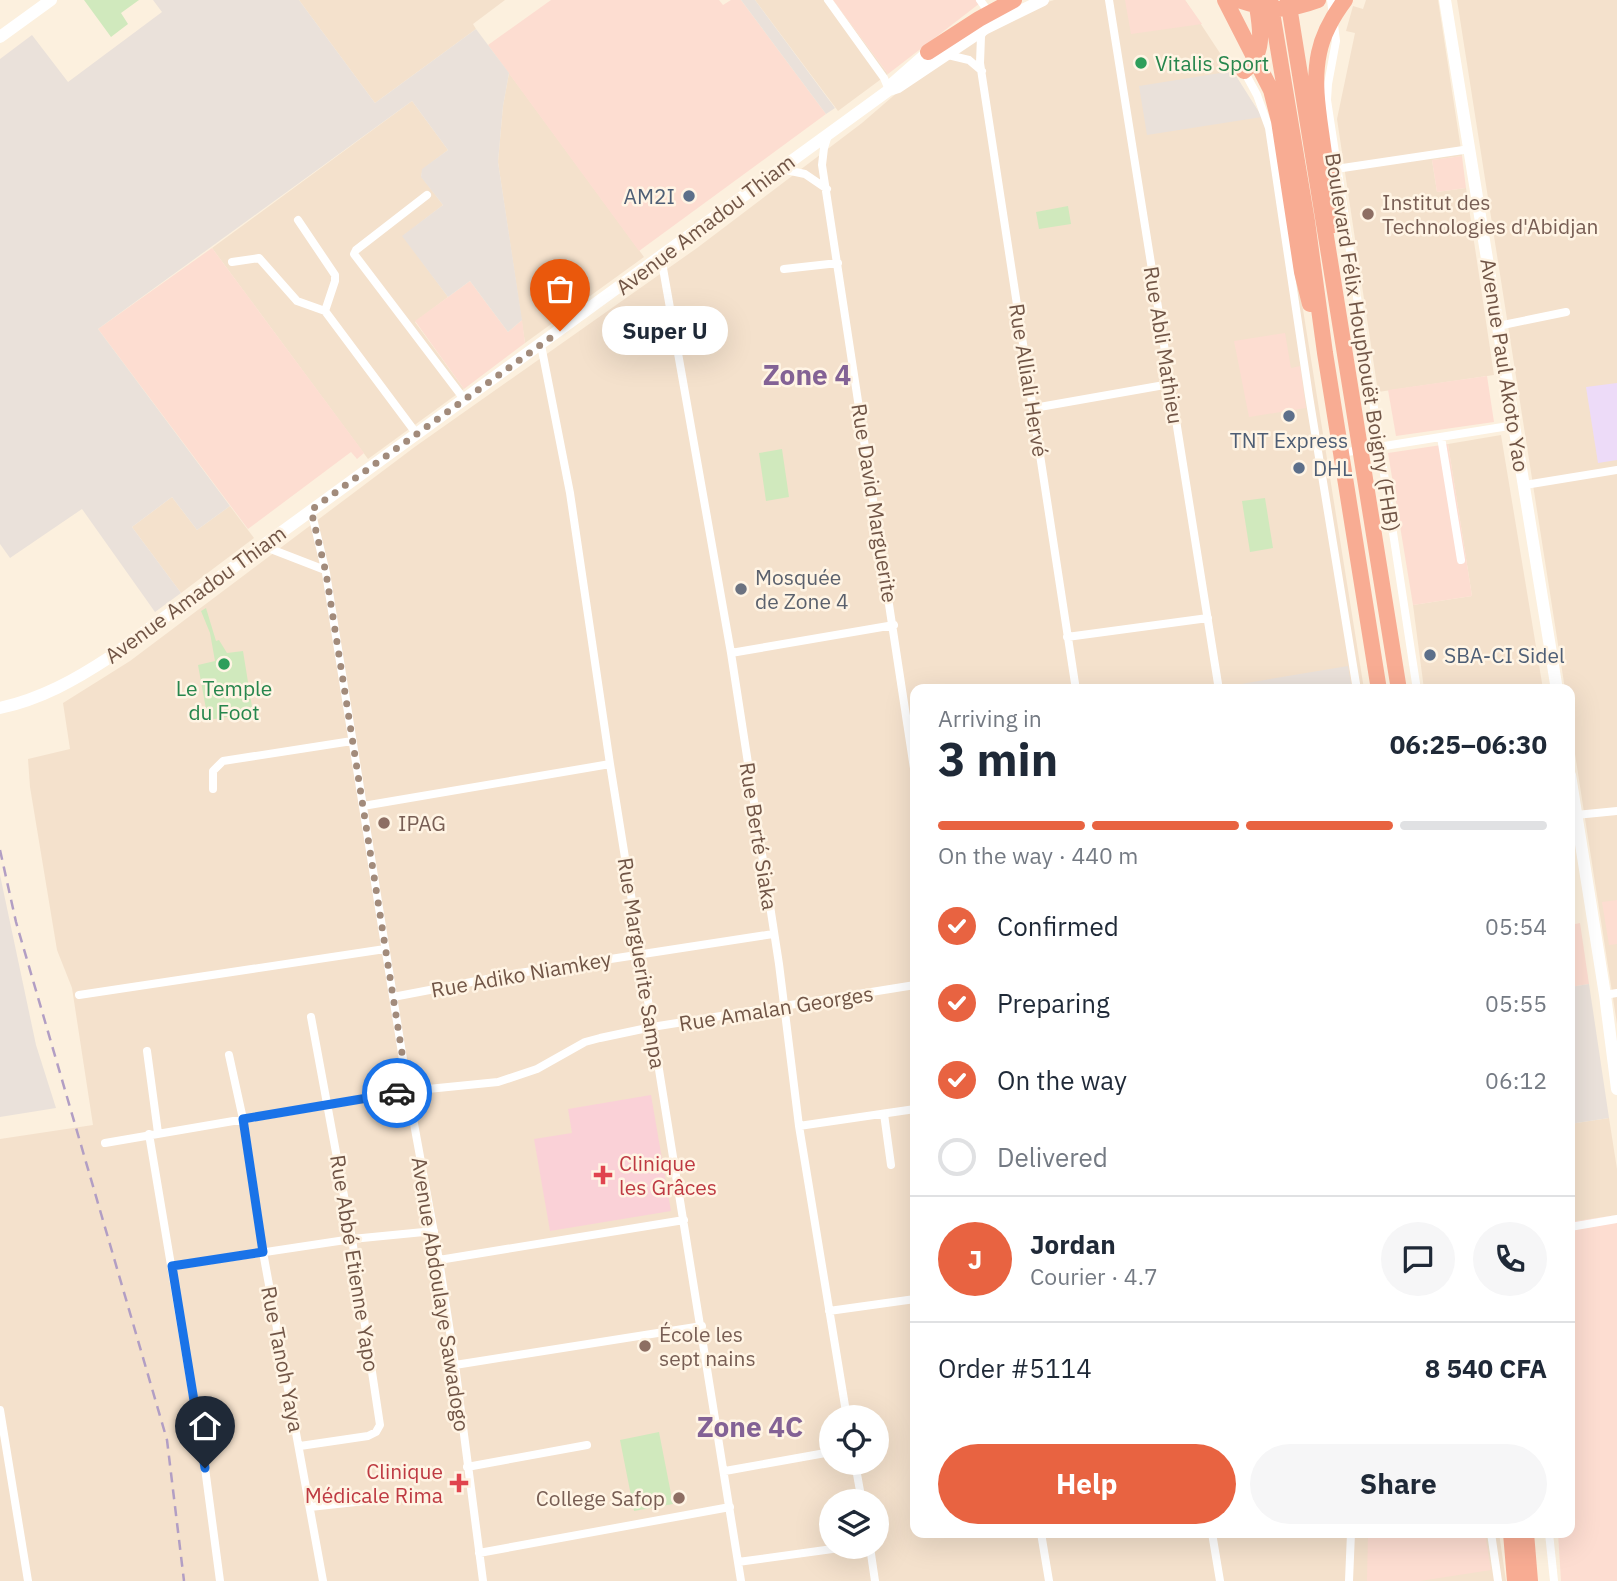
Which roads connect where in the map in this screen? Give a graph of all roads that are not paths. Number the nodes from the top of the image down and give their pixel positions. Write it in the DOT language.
graph roads {
  1 [pos="51,0"];
  2 [pos="828,0"];
  3 [pos="1043,0"];
  4 [pos="1109,0"];
  5 [pos="1225,0"];
  6 [pos="1238,0"];
  7 [pos="1256,0"];
  8 [pos="1270,0"];
  9 [pos="1288,0"];
  10 [pos="1318,0"];
  11 [pos="1331,0"];
  12 [pos="1345,0"];
  13 [pos="1445,0"];
  14 [pos="1005,2"];
  15 [pos="983,4"];
  16 [pos="986,28"];
  17 [pos="0,37"];
  18 [pos="935,54"];
  19 [pos="982,71"];
  20 [pos="1244,71"];
  21 [pos="890,90"];
  22 [pos="829,133"];
  23 [pos="1470,149"];
  24 [pos="778,169"];
  25 [pos="1336,169"];
  26 [pos="827,189"];
  27 [pos="427,195"];
  28 [pos="298,220"];
  29 [pos="661,257"];
  30 [pos="232,262"];
  31 [pos="838,263"];
  32 [pos="784,269"];
  33 [pos="325,311"];
  34 [pos="1566,313"];
  35 [pos="1499,326"];
  36 [pos="541,345"];
  37 [pos="1325,353"];
  38 [pos="1170,384"];
  39 [pos="464,399"];
  40 [pos="1034,408"];
  41 [pos="1352,408"];
  42 [pos="1515,425"];
  43 [pos="416,433"];
  44 [pos="1441,437"];
  45 [pos="1379,447"];
  46 [pos="1359,450"];
  47 [pos="1341,453"];
  48 [pos="1617,470"];
  49 [pos="1525,485"];
  50 [pos="311,510"];
  51 [pos="263,546"];
  52 [pos="1461,560"];
  53 [pos="325,570"];
  54 [pos="1208,618"];
  55 [pos="894,625"];
  56 [pos="1067,637"];
  57 [pos="731,653"];
  58 [pos="1075,684"];
  59 [pos="1218,684"];
  60 [pos="1356,684"];
  61 [pos="1377,684"];
  62 [pos="1398,684"];
  63 [pos="1416,684"];
  64 [pos="1555,684"];
  65 [pos="0,708"];
  66 [pos="910,739"];
  67 [pos="352,741"];
  68 [pos="610,764"];
  69 [pos="213,789"];
  70 [pos="363,806"];
  71 [pos="1575,808"];
  72 [pos="1617,811"];
  73 [pos="1576,815"];
  74 [pos="773,933"];
  75 [pos="385,949"];
  76 [pos="641,953"];
  77 [pos="910,986"];
  78 [pos="1611,994"];
  79 [pos="79,995"];
  80 [pos="393,998"];
  81 [pos="785,1008"];
  82 [pos="311,1017"];
  83 [pos="652,1027"];
  84 [pos="147,1051"];
  85 [pos="229,1055"];
  86 [pos="1617,1089"];
  87 [pos="408,1091"];
  88 [pos="327,1104"];
  89 [pos="910,1110"];
  90 [pos="884,1114"];
  91 [pos="243,1119"];
  92 [pos="799,1126"];
  93 [pos="154,1134"];
  94 [pos="105,1143"];
  95 [pos="891,1165"];
  96 [pos="1617,1219"];
  97 [pos="684,1220"];
  98 [pos="1575,1226"];
  99 [pos="433,1231"];
  100 [pos="352,1239"];
  101 [pos="263,1252"];
  102 [pos="439,1260"];
  103 [pos="172,1266"];
  104 [pos="910,1300"];
  105 [pos="829,1311"];
  106 [pos="702,1326"];
  107 [pos="455,1365"];
  108 [pos="845,1405"];
  109 [pos="0,1410"];
  110 [pos="587,1445"];
  111 [pos="300,1446"];
  112 [pos="819,1454"];
  113 [pos="467,1467"];
  114 [pos="724,1471"];
  115 [pos="383,1499"];
  116 [pos="310,1507"];
  117 [pos="730,1507"];
  118 [pos="1042,1538"];
  119 [pos="1213,1538"];
  120 [pos="1351,1538"];
  121 [pos="1492,1538"];
  122 [pos="1511,1538"];
  123 [pos="1526,1538"];
  124 [pos="1549,1538"];
  125 [pos="819,1551"];
  126 [pos="479,1553"];
  127 [pos="872,1559"];
  128 [pos="738,1562"];
  129 [pos="28,1581"];
  130 [pos="220,1581"];
  131 [pos="323,1581"];
  132 [pos="483,1581"];
  133 [pos="741,1581"];
  134 [pos="875,1581"];
  135 [pos="1049,1581"];
  136 [pos="1220,1581"];
  137 [pos="1349,1581"];
  138 [pos="1498,1581"];
  139 [pos="1515,1581"];
  140 [pos="1530,1581"];
  141 [pos="1553,1581"];
  1 -- 17 [label="main road"];
  2 -- 21 [label="street"];
  3 -- 16 [label="main road, Avenue Amadou Thiam"];
  4 -- 38 [label="street, Rue Abli Mathieu"];
  5 -- 37 [label="highway"];
  6 -- 10 [label="highway"];
  7 -- 20 [label="highway"];
  8 -- 37 [label="highway, Boulevard Félix Houphouët Boigny (FHB)"];
  9 -- 41 [label="highway, Boulevard Félix Houphouët Boigny (FHB)"];
  11 -- 25 [label="street"];
  12 -- 41 [label="highway"];
  13 -- 23 [label="main road, Avenue Paul Akoto Yao"];
  14 -- 15 [label="main road, Avenue Amadou Thiam"];
  14 -- 18 [label="highway"];
  15 -- 18 [label="main road, Avenue Amadou Thiam"];
  16 -- 18 [label="main road, Avenue Amadou Thiam"];
  16 -- 19 [label="street, Rue Alliali Hervé"];
  18 -- 19 [label="street"];
  18 -- 21 [label="main road, Avenue Amadou Thiam"];
  19 -- 40 [label="street, Rue Alliali Hervé"];
  20 -- 60 [label="street"];
  21 -- 22 [label="main road, Avenue Amadou Thiam"];
  22 -- 24 [label="main road, Avenue Amadou Thiam"];
  22 -- 26 [label="street, Rue David Marguerite"];
  23 -- 25 [label="street"];
  23 -- 35 [label="main road, Avenue Paul Akoto Yao"];
  24 -- 26 [label="street"];
  24 -- 29 [label="main road, Avenue Amadou Thiam"];
  25 -- 45 [label="street"];
  26 -- 31 [label="street, Rue David Marguerite"];
  27 -- 39 [label="street"];
  28 -- 33 [label="street"];
  29 -- 36 [label="main road, Avenue Amadou Thiam"];
  29 -- 57 [label="street, Rue Berté Siaka"];
  30 -- 33 [label="street"];
  31 -- 32 [label="street"];
  31 -- 55 [label="street, Rue David Marguerite"];
  33 -- 43 [label="street"];
  34 -- 35 [label="street"];
  35 -- 42 [label="main road, Avenue Paul Akoto Yao"];
  36 -- 39 [label="main road, Avenue Amadou Thiam"];
  36 -- 68 [label="street, Rue Marguerite Sampa"];
  37 -- 47 [label="highway, Boulevard Félix Houphouët Boigny (FHB)"];
  38 -- 40 [label="street"];
  38 -- 54 [label="street, Rue Abli Mathieu"];
  39 -- 43 [label="main road, Avenue Amadou Thiam"];
  40 -- 56 [label="street, Rue Alliali Hervé"];
  41 -- 46 [label="highway, Boulevard Félix Houphouët Boigny (FHB)"];
  42 -- 44 [label="street"];
  42 -- 49 [label="main road, Avenue Paul Akoto Yao"];
  43 -- 50 [label="main road, Avenue Amadou Thiam"];
  44 -- 45 [label="street"];
  44 -- 52 [label="street"];
  45 -- 46 [label="street"];
  45 -- 63 [label="street"];
  46 -- 47 [label="street"];
  46 -- 62 [label="highway, Boulevard Félix Houphouët Boigny (FHB)"];
  47 -- 61 [label="highway, Boulevard Félix Houphouët Boigny (FHB)"];
  48 -- 49 [label="street"];
  49 -- 64 [label="main road, Avenue Paul Akoto Yao"];
  50 -- 51 [label="main road, Avenue Amadou Thiam"];
  50 -- 53 [label="street, Avenue Abdoulaye Sawadogo"];
  51 -- 53 [label="street"];
  51 -- 65 [label="main road, Avenue Amadou Thiam"];
  53 -- 67 [label="street, Avenue Abdoulaye Sawadogo"];
  54 -- 56 [label="street"];
  54 -- 59 [label="street, Rue Abli Mathieu"];
  55 -- 57 [label="street"];
  55 -- 66 [label="street, Rue David Marguerite"];
  56 -- 58 [label="street, Rue Alliali Hervé"];
  57 -- 74 [label="street, Rue Berté Siaka"];
  67 -- 69 [label="street"];
  67 -- 70 [label="street, Avenue Abdoulaye Sawadogo"];
  68 -- 70 [label="street"];
  68 -- 76 [label="street, Rue Marguerite Sampa"];
  70 -- 75 [label="street, Avenue Abdoulaye Sawadogo"];
  71 -- 73 [label="main road"];
  72 -- 73 [label="street"];
  73 -- 78 [label="main road"];
  74 -- 76 [label="street, Rue Adiko Niamkey"];
  74 -- 81 [label="street, Rue Berté Siaka"];
  75 -- 79 [label="street"];
  75 -- 80 [label="street, Avenue Abdoulaye Sawadogo"];
  76 -- 80 [label="street, Rue Adiko Niamkey"];
  76 -- 83 [label="street, Rue Marguerite Sampa"];
  77 -- 81 [label="street, Rue Amalan Georges"];
  78 -- 86 [label="main road"];
  80 -- 87 [label="street, Avenue Abdoulaye Sawadogo"];
  81 -- 83 [label="street, Rue Amalan Georges"];
  81 -- 92 [label="street, Rue Berté Siaka"];
  82 -- 88 [label="street, Rue Abbé Etienne Yapo"];
  83 -- 87 [label="street, Rue Amalan Georges"];
  83 -- 97 [label="street, Rue Marguerite Sampa"];
  84 -- 93 [label="street"];
  85 -- 91 [label="street, Rue Tanoh Yaya"];
  87 -- 88 [label="street, Rue Amalan Georges"];
  87 -- 99 [label="street, Avenue Abdoulaye Sawadogo"];
  88 -- 91 [label="street, Rue Amalan Georges"];
  88 -- 100 [label="street, Rue Abbé Etienne Yapo"];
  89 -- 90 [label="street"];
  90 -- 92 [label="street"];
  90 -- 95 [label="street"];
  91 -- 93 [label="street, Rue Amalan Georges"];
  91 -- 101 [label="street, Rue Tanoh Yaya"];
  92 -- 105 [label="street, Rue Berté Siaka"];
  93 -- 94 [label="street, Rue Amalan Georges"];
  93 -- 103 [label="street"];
  96 -- 98 [label="street"];
  97 -- 102 [label="street"];
  97 -- 106 [label="street, Rue Marguerite Sampa"];
  99 -- 100 [label="street"];
  99 -- 102 [label="street, Avenue Abdoulaye Sawadogo"];
  100 -- 101 [label="street"];
  100 -- 111 [label="street, Rue Abbé Etienne Yapo"];
  101 -- 103 [label="street"];
  101 -- 111 [label="street, Rue Tanoh Yaya"];
  102 -- 107 [label="street, Avenue Abdoulaye Sawadogo"];
  103 -- 130 [label="street"];
  104 -- 105 [label="street"];
  105 -- 108 [label="street, Rue Berté Siaka"];
  106 -- 107 [label="street"];
  106 -- 114 [label="street, Rue Marguerite Sampa"];
  107 -- 113 [label="street, Avenue Abdoulaye Sawadogo"];
  109 -- 129 [label="street"];
  110 -- 113 [label="street"];
  111 -- 116 [label="street, Rue Tanoh Yaya"];
  112 -- 114 [label="street"];
  113 -- 126 [label="street, Avenue Abdoulaye Sawadogo"];
  114 -- 117 [label="street, Rue Marguerite Sampa"];
  115 -- 116 [label="street"];
  116 -- 131 [label="street, Rue Tanoh Yaya"];
  117 -- 126 [label="street"];
  117 -- 128 [label="street, Rue Marguerite Sampa"];
  118 -- 135 [label="street"];
  119 -- 136 [label="street"];
  120 -- 137 [label="street"];
  121 -- 138 [label="street"];
  122 -- 139 [label="highway"];
  123 -- 140 [label="highway"];
  124 -- 141 [label="street"];
  125 -- 128 [label="street"];
  126 -- 132 [label="street, Avenue Abdoulaye Sawadogo"];
  127 -- 134 [label="street"];
  128 -- 133 [label="street, Rue Marguerite Sampa"];
}
